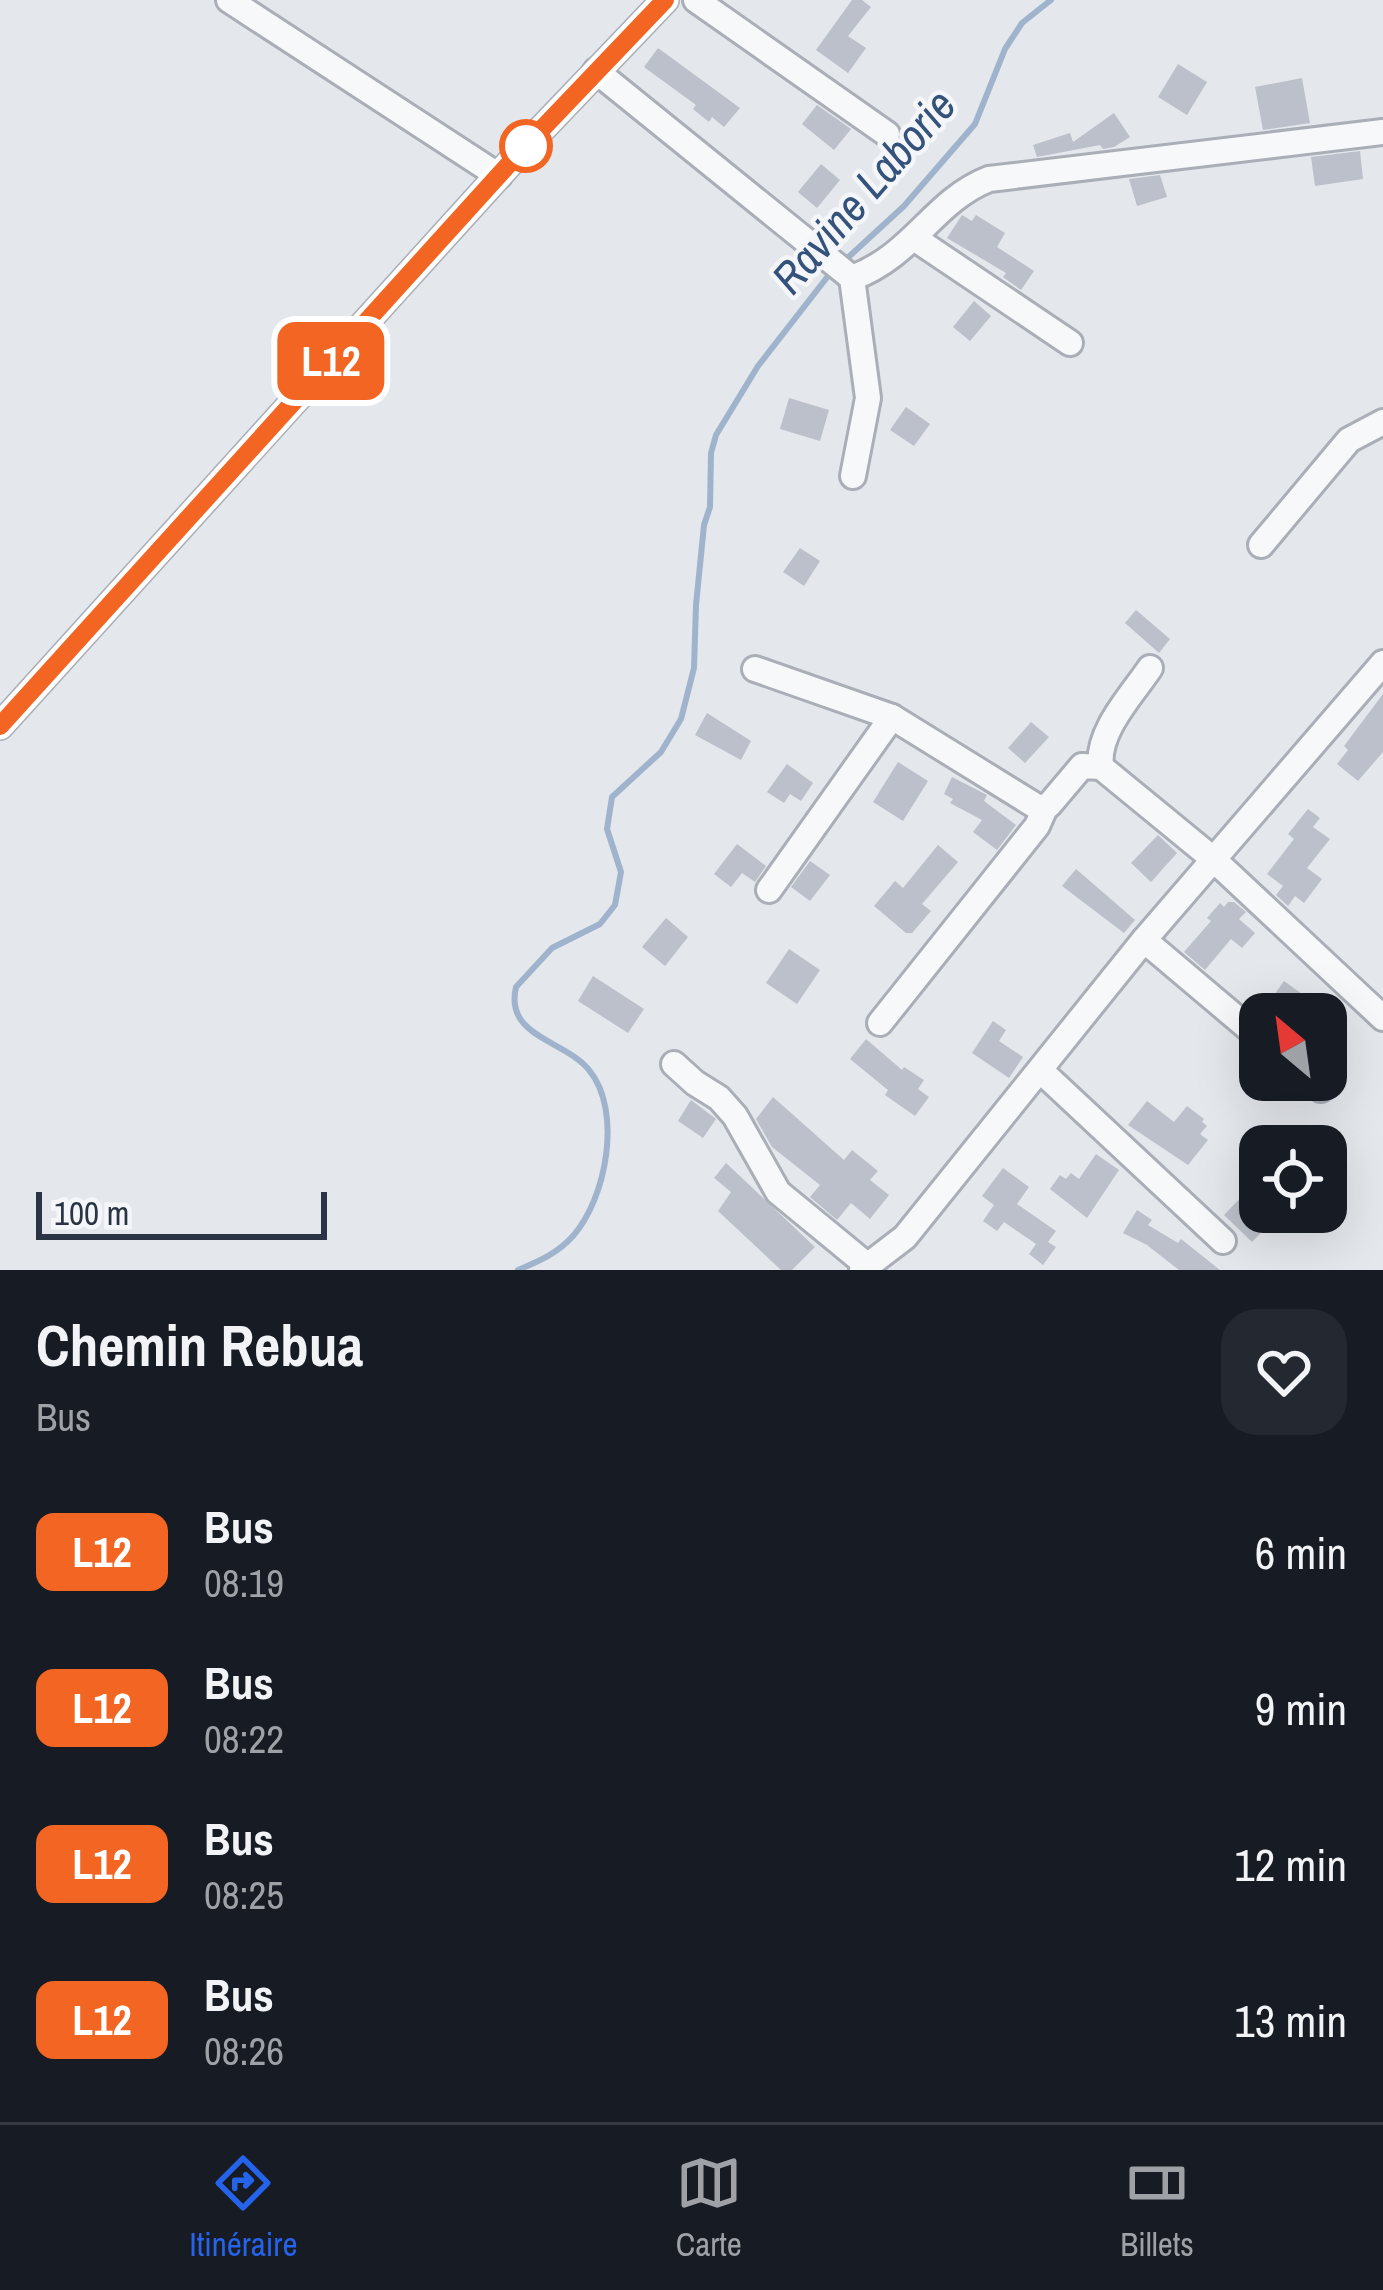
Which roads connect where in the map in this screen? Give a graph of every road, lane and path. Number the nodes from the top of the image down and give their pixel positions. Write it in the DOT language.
graph roads {
  1 [pos="229,0"];
  2 [pos="665,0"];
  3 [pos="696,0"];
  4 [pos="596,70"];
  5 [pos="1383,132"];
  6 [pos="886,134"];
  7 [pos="500,176"];
  8 [pos="914,238"];
  9 [pos="848,275"];
  10 [pos="1070,343"];
  11 [pos="1383,422"];
  12 [pos="853,476"];
  13 [pos="1261,545"];
  14 [pos="1383,663"];
  15 [pos="1150,668"];
  16 [pos="754,669"];
  17 [pos="892,717"];
  18 [pos="0,726"];
  19 [pos="1101,766"];
  20 [pos="1045,808"];
  21 [pos="1213,858"];
  22 [pos="769,890"];
  23 [pos="1144,940"];
  24 [pos="1383,1018"];
  25 [pos="1239,1020"];
  26 [pos="880,1023"];
  27 [pos="674,1064"];
  28 [pos="1041,1072"];
  29 [pos="1223,1241"];
  30 [pos="865,1268"];
  1 -- 7 [label="street"];
  2 -- 4 [label="street"];
  3 -- 6 [label="street"];
  4 -- 7 [label="street"];
  4 -- 9 [label="street"];
  5 -- 8 [label="street"];
  7 -- 18 [label="street"];
  8 -- 9 [label="street"];
  8 -- 10 [label="street"];
  9 -- 12 [label="street"];
  11 -- 13 [label="street"];
  14 -- 21 [label="street"];
  15 -- 19 [label="street"];
  16 -- 17 [label="street"];
  17 -- 20 [label="street"];
  17 -- 22 [label="street"];
  19 -- 20 [label="street"];
  19 -- 21 [label="street"];
  20 -- 26 [label="street"];
  21 -- 23 [label="street"];
  21 -- 24 [label="street"];
  23 -- 25 [label="street"];
  23 -- 28 [label="street"];
  27 -- 30 [label="street"];
  28 -- 29 [label="street"];
  28 -- 30 [label="street"];
}
